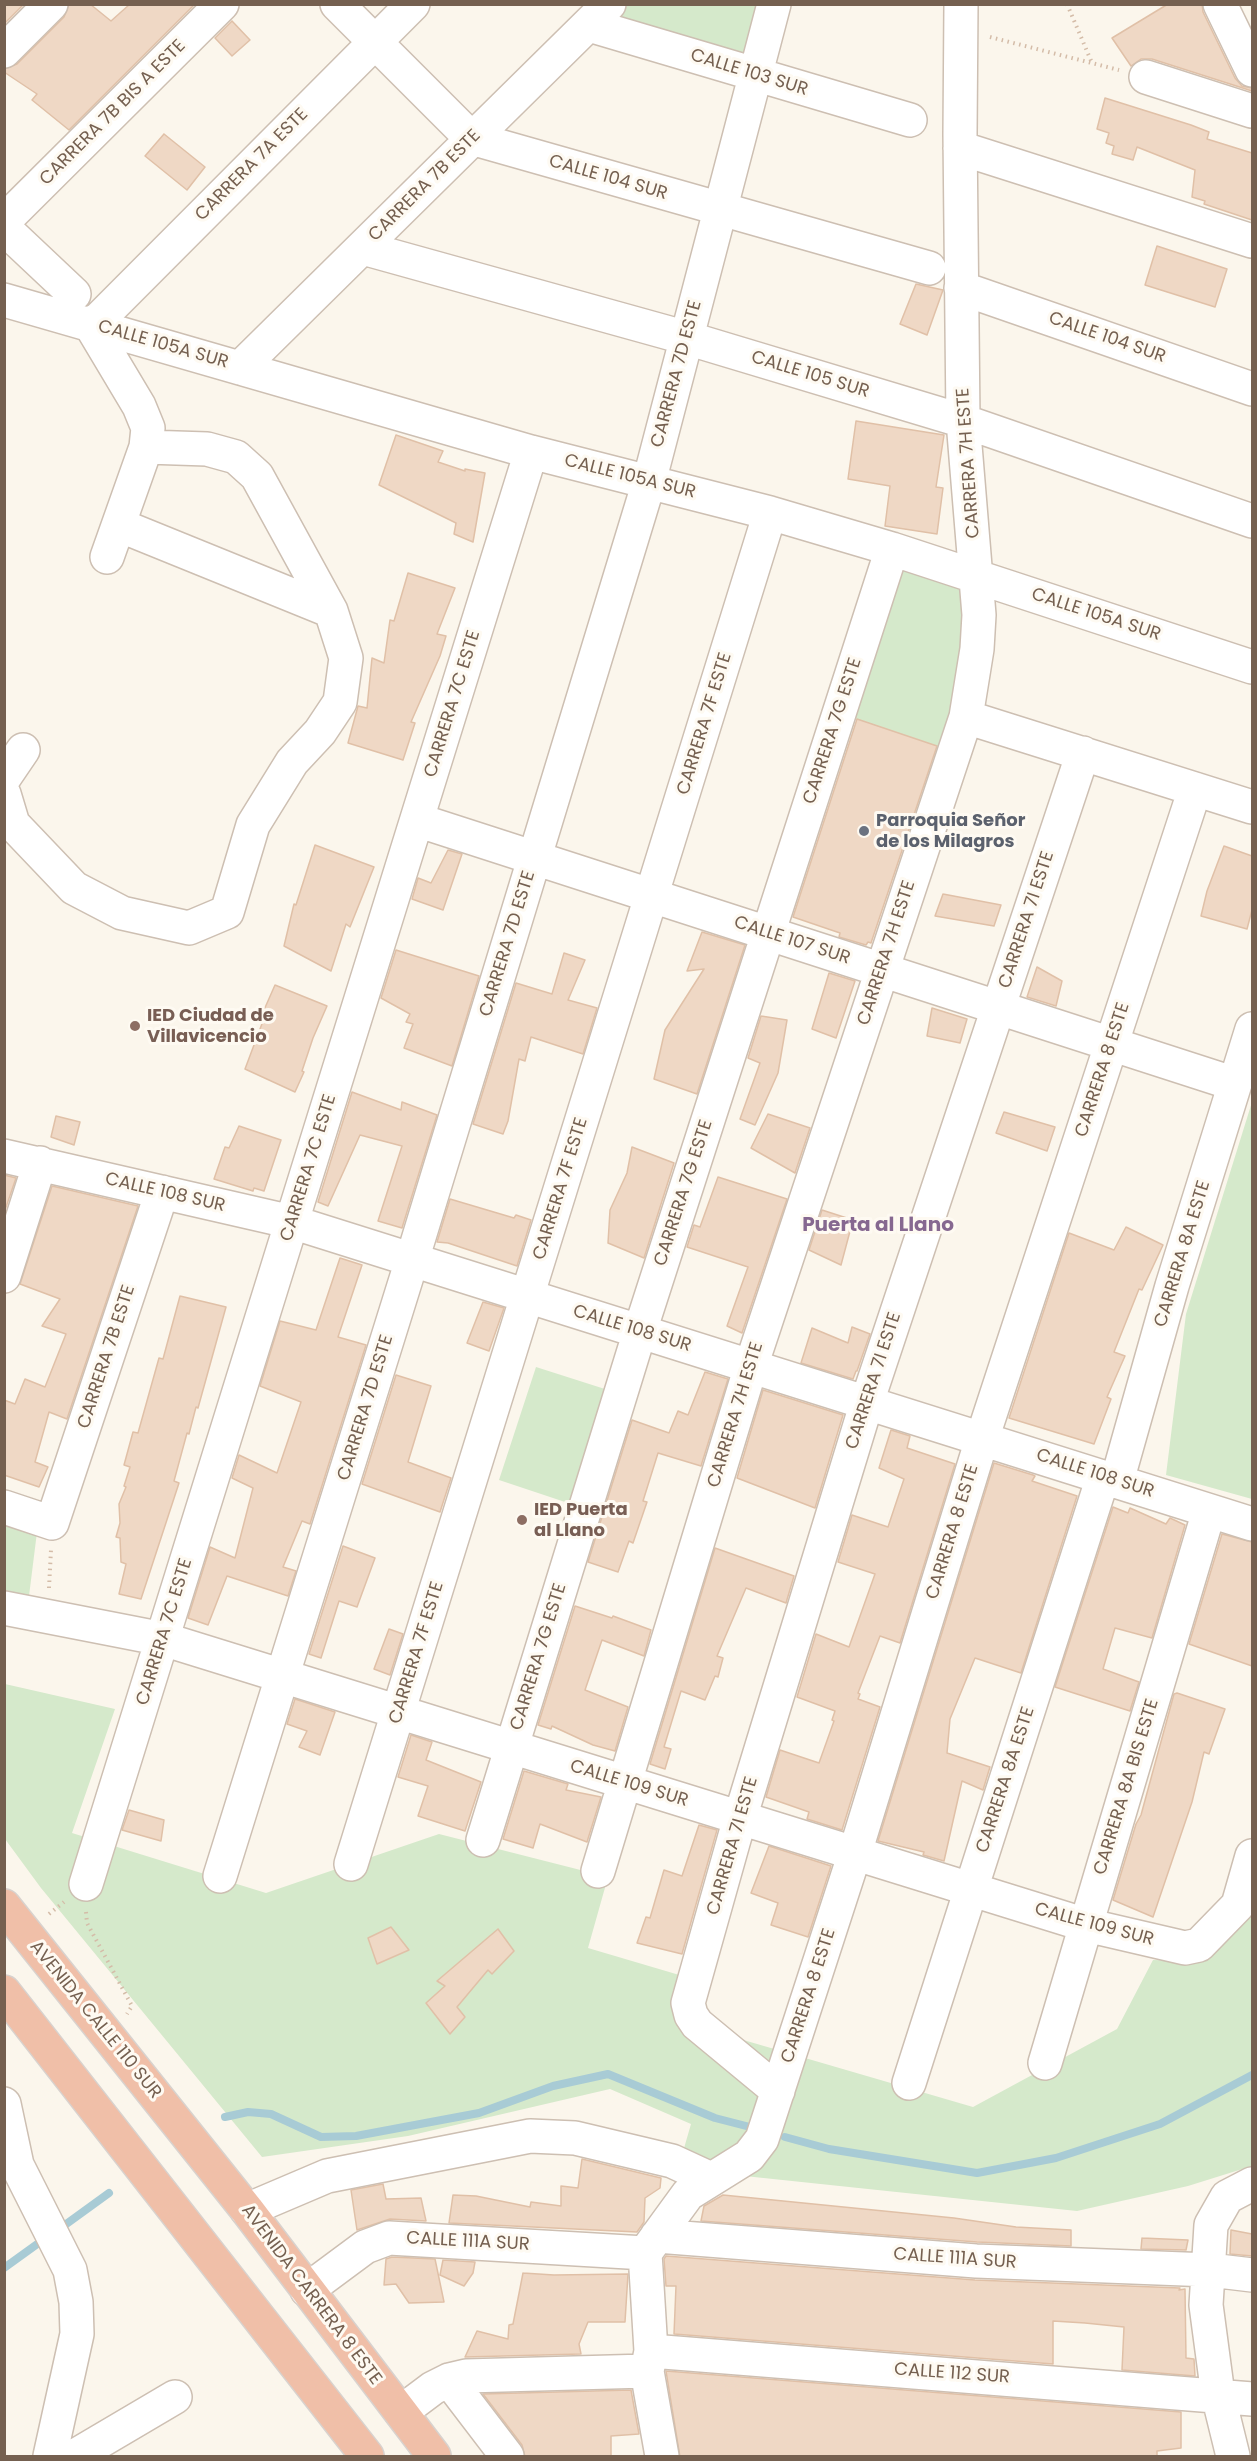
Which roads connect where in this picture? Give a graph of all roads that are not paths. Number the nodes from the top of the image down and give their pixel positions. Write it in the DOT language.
graph roads {
  1 [pos="51,4"];
  2 [pos="222,4"];
  3 [pos="337,4"];
  4 [pos="413,4"];
  5 [pos="774,4"];
  6 [pos="1220,4"];
  7 [pos="599,15"];
  8 [pos="962,17"];
  9 [pos="375,42"];
  10 [pos="4,51"];
  11 [pos="1252,70"];
  12 [pos="756,75"];
  13 [pos="1146,76"];
  14 [pos="1252,111"];
  15 [pos="910,120"];
  16 [pos="471,138"];
  17 [pos="960,148"];
  18 [pos="720,210"];
  19 [pos="4,221"];
  20 [pos="4,228"];
  21 [pos="1252,241"];
  22 [pos="363,248"];
  23 [pos="929,268"];
  24 [pos="961,288"];
  25 [pos="74,294"];
  26 [pos="4,300"];
  27 [pos="90,324"];
  28 [pos="687,339"];
  29 [pos="240,368"];
  30 [pos="1252,389"];
  31 [pos="963,421"];
  32 [pos="146,447"];
  33 [pos="531,452"];
  34 [pos="649,482"];
  35 [pos="770,513"];
  36 [pos="1252,521"];
  37 [pos="119,525"];
  38 [pos="892,549"];
  39 [pos="107,557"];
  40 [pos="977,575"];
  41 [pos="331,611"];
  42 [pos="1252,667"];
  43 [pos="966,717"];
  44 [pos="23,750"];
  45 [pos="1083,753"];
  46 [pos="4,778"];
  47 [pos="1195,789"];
  48 [pos="4,794"];
  49 [pos="1252,807"];
  50 [pos="417,820"];
  51 [pos="534,858"];
  52 [pos="652,896"];
  53 [pos="768,933"];
  54 [pos="882,970"];
  55 [pos="998,1007"];
  56 [pos="1252,1029"];
  57 [pos="1112,1044"];
  58 [pos="1235,1084"];
  59 [pos="4,1156"];
  60 [pos="40,1163"];
  61 [pos="162,1192"];
  62 [pos="292,1222"];
  63 [pos="412,1260"];
  64 [pos="4,1276"];
  65 [pos="528,1296"];
  66 [pos="640,1331"];
  67 [pos="751,1366"];
  68 [pos="867,1402"];
  69 [pos="982,1438"];
  70 [pos="1110,1479"];
  71 [pos="4,1506"];
  72 [pos="1209,1511"];
  73 [pos="1252,1524"];
  74 [pos="4,1608"];
  75 [pos="163,1639"];
  76 [pos="282,1676"];
  77 [pos="399,1712"];
  78 [pos="512,1747"];
  79 [pos="625,1782"];
  80 [pos="740,1818"];
  81 [pos="483,1840"];
  82 [pos="855,1853"];
  83 [pos="1252,1856"];
  84 [pos="351,1864"];
  85 [pos="598,1871"];
  86 [pos="220,1876"];
  87 [pos="86,1884"];
  88 [pos="971,1889"];
  89 [pos="4,1906"];
  90 [pos="1086,1925"];
  91 [pos="4,1992"];
  92 [pos="1045,2063"];
  93 [pos="909,2083"];
  94 [pos="778,2091"];
  95 [pos="4,2104"];
  96 [pos="187,2134"];
  97 [pos="711,2179"];
  98 [pos="1252,2184"];
  99 [pos="247,2210"];
  100 [pos="651,2244"];
  101 [pos="1210,2270"];
  102 [pos="1252,2275"];
  103 [pos="307,2289"];
  104 [pos="649,2362"];
  105 [pos="449,2380"];
  106 [pos="1218,2395"];
  107 [pos="175,2397"];
  108 [pos="1252,2399"];
  109 [pos="401,2412"];
  110 [pos="50,2457"];
  111 [pos="75,2457"];
  112 [pos="367,2457"];
  113 [pos="434,2457"];
  114 [pos="507,2457"];
  115 [pos="662,2457"];
  116 [pos="1233,2457"];
  1 -- 10 [label="street"];
  2 -- 19 [label="street, CARRERA 7B BIS A ESTE"];
  3 -- 9 [label="street, CALLE 104 SUR"];
  4 -- 9 [label="street, CARRERA 7A ESTE"];
  5 -- 12 [label="street, CARRERA 7D ESTE"];
  6 -- 11 [label="street"];
  7 -- 12 [label="street, CALLE 103 SUR"];
  7 -- 16 [label="street, CARRERA 7B ESTE"];
  8 -- 17 [label="street, CARRERA 7H ESTE"];
  9 -- 16 [label="street, CALLE 104 SUR"];
  9 -- 27 [label="street, CARRERA 7A ESTE"];
  12 -- 15 [label="street, CALLE 103 SUR"];
  12 -- 18 [label="street, CARRERA 7D ESTE"];
  13 -- 14 [label="street"];
  16 -- 18 [label="street, CALLE 104 SUR"];
  16 -- 22 [label="street, CARRERA 7B ESTE"];
  17 -- 21 [label="street"];
  17 -- 24 [label="street, CARRERA 7H ESTE"];
  18 -- 23 [label="street, CALLE 104 SUR"];
  18 -- 28 [label="street, CARRERA 7D ESTE"];
  20 -- 25 [label="street"];
  22 -- 28 [label="street, CALLE 105 SUR"];
  22 -- 29 [label="street, CARRERA 7B ESTE"];
  24 -- 30 [label="street, CALLE 104 SUR"];
  24 -- 31 [label="street, CARRERA 7H ESTE"];
  26 -- 27 [label="street, CALLE 105A SUR"];
  27 -- 29 [label="street, CALLE 105A SUR"];
  27 -- 32 [label="street"];
  28 -- 31 [label="street, CALLE 105 SUR"];
  28 -- 34 [label="street, CARRERA 7D ESTE"];
  29 -- 33 [label="street, CALLE 105A SUR"];
  31 -- 36 [label="street, CALLE 105 SUR"];
  31 -- 40 [label="street, CARRERA 7H ESTE"];
  32 -- 37 [label="street"];
  32 -- 41 [label="street"];
  33 -- 34 [label="street, CALLE 105A SUR"];
  33 -- 50 [label="street, CARRERA 7C ESTE"];
  34 -- 35 [label="street, CALLE 105A SUR"];
  34 -- 51 [label="street, CARRERA 7D ESTE"];
  35 -- 38 [label="street, CALLE 105A SUR"];
  35 -- 52 [label="street, CARRERA 7F ESTE"];
  37 -- 39 [label="street"];
  37 -- 41 [label="street"];
  38 -- 40 [label="street, CALLE 105A SUR"];
  38 -- 53 [label="street, CARRERA 7G ESTE"];
  40 -- 42 [label="street, CALLE 105A SUR"];
  40 -- 43 [label="street, CARRERA 7H ESTE"];
  41 -- 48 [label="street"];
  43 -- 45 [label="street"];
  43 -- 54 [label="street, CARRERA 7H ESTE"];
  44 -- 46 [label="street"];
  45 -- 47 [label="street"];
  45 -- 55 [label="street, CARRERA 7I ESTE"];
  47 -- 49 [label="street"];
  47 -- 57 [label="street, CARRERA 8 ESTE"];
  50 -- 51 [label="street, CALLE 107 SUR"];
  50 -- 62 [label="street, CARRERA 7C ESTE"];
  51 -- 52 [label="street, CALLE 107 SUR"];
  51 -- 63 [label="street, CARRERA 7D ESTE"];
  52 -- 53 [label="street, CALLE 107 SUR"];
  52 -- 65 [label="street, CARRERA 7F ESTE"];
  53 -- 54 [label="street, CALLE 107 SUR"];
  53 -- 66 [label="street, CARRERA 7G ESTE"];
  54 -- 55 [label="street, CALLE 107 SUR"];
  54 -- 67 [label="street, CARRERA 7H ESTE"];
  55 -- 57 [label="street, CALLE 107 SUR"];
  55 -- 68 [label="street, CARRERA 7I ESTE"];
  56 -- 58 [label="street, CARRERA 8A ESTE"];
  57 -- 58 [label="street, CALLE 107 SUR"];
  57 -- 69 [label="street, CARRERA 8 ESTE"];
  58 -- 70 [label="street, CARRERA 8A ESTE"];
  59 -- 60 [label="street, CALLE 108 SUR"];
  60 -- 61 [label="street, CALLE 108 SUR"];
  60 -- 64 [label="street"];
  61 -- 62 [label="street, CALLE 108 SUR"];
  61 -- 71 [label="street, CARRERA 7B ESTE"];
  62 -- 63 [label="street, CALLE 108 SUR"];
  62 -- 75 [label="street, CARRERA 7C ESTE"];
  63 -- 65 [label="street, CALLE 108 SUR"];
  63 -- 76 [label="street, CARRERA 7D ESTE"];
  65 -- 66 [label="street, CALLE 108 SUR"];
  65 -- 77 [label="street, CARRERA 7F ESTE"];
  66 -- 67 [label="street, CALLE 108 SUR"];
  66 -- 78 [label="street, CARRERA 7G ESTE"];
  67 -- 68 [label="street, CALLE 108 SUR"];
  67 -- 79 [label="street, CARRERA 7H ESTE"];
  68 -- 69 [label="street, CALLE 108 SUR"];
  68 -- 80 [label="street, CARRERA 7I ESTE"];
  69 -- 70 [label="street, CALLE 108 SUR"];
  69 -- 82 [label="street, CARRERA 8 ESTE"];
  70 -- 72 [label="street, CALLE 108 SUR"];
  70 -- 88 [label="street, CARRERA 8A ESTE"];
  72 -- 73 [label="street, CALLE 108 SUR"];
  72 -- 90 [label="street, CARRERA 8A BIS ESTE"];
  74 -- 75 [label="street, CALLE 109 SUR"];
  75 -- 76 [label="street, CALLE 109 SUR"];
  75 -- 87 [label="street, CARRERA 7C ESTE"];
  76 -- 77 [label="street, CALLE 109 SUR"];
  76 -- 86 [label="street, CARRERA 7D ESTE"];
  77 -- 78 [label="street, CALLE 109 SUR"];
  77 -- 84 [label="street, CARRERA 7F ESTE"];
  78 -- 79 [label="street, CALLE 109 SUR"];
  78 -- 81 [label="street, CARRERA 7G ESTE"];
  79 -- 80 [label="street, CALLE 109 SUR"];
  79 -- 85 [label="street, CARRERA 7H ESTE"];
  80 -- 82 [label="street, CALLE 109 SUR"];
  80 -- 94 [label="street, CARRERA 7I ESTE"];
  82 -- 88 [label="street, CALLE 109 SUR"];
  82 -- 94 [label="street, CARRERA 8 ESTE"];
  83 -- 90 [label="street, CALLE 109 SUR"];
  88 -- 90 [label="street, CALLE 109 SUR"];
  88 -- 93 [label="street, CARRERA 8A ESTE"];
  89 -- 96 [label="highway, AVENIDA CALLE 110 SUR"];
  90 -- 92 [label="street, CARRERA 8A BIS ESTE"];
  91 -- 112 [label="highway"];
  94 -- 97 [label="street, CARRERA 8 ESTE"];
  95 -- 110 [label="street"];
  96 -- 99 [label="highway, AVENIDA CARRERA 8 ESTE"];
  97 -- 99 [label="street"];
  97 -- 100 [label="street, CARRERA 8 ESTE"];
  98 -- 101 [label="street"];
  99 -- 103 [label="highway, AVENIDA CARRERA 8 ESTE"];
  100 -- 101 [label="street, CALLE 111A SUR"];
  100 -- 103 [label="street, CALLE 111A SUR"];
  100 -- 104 [label="street"];
  101 -- 102 [label="street, CALLE 111A SUR"];
  101 -- 106 [label="street"];
  103 -- 109 [label="highway, AVENIDA CARRERA 8 ESTE"];
  104 -- 105 [label="street, CALLE 112 SUR"];
  104 -- 106 [label="street, CALLE 112 SUR"];
  104 -- 115 [label="street"];
  105 -- 109 [label="street, CALLE 112 SUR"];
  105 -- 114 [label="street"];
  106 -- 108 [label="street, CALLE 112 SUR"];
  106 -- 116 [label="street"];
  107 -- 111 [label="street"];
  109 -- 113 [label="highway, AVENIDA CARRERA 8 ESTE"];
}
